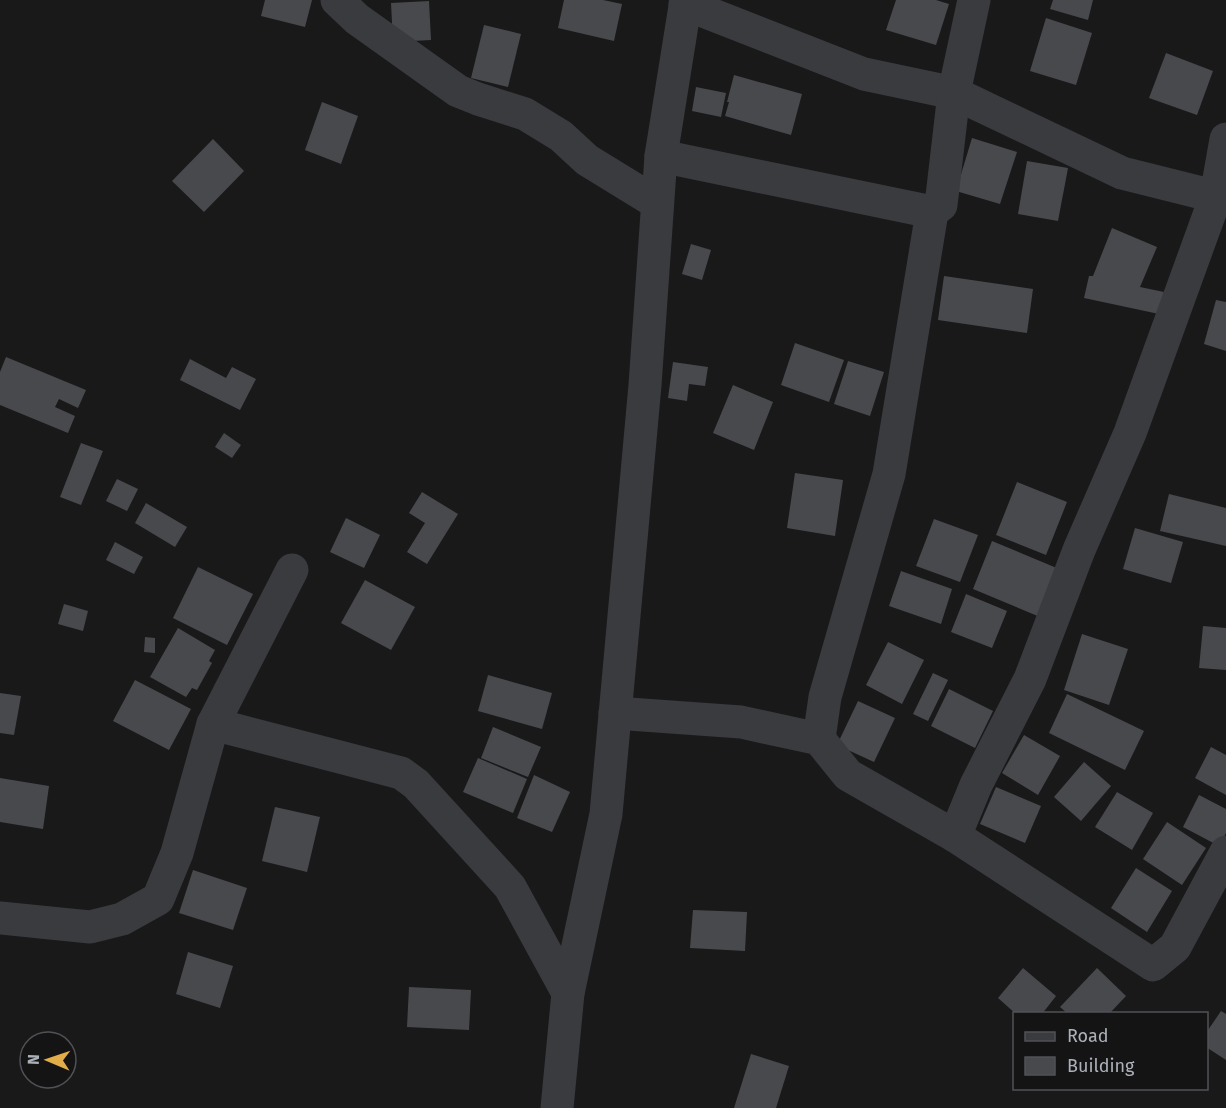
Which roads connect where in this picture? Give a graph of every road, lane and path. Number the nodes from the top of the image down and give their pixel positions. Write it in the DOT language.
graph roads {
  1 [pos="338,0"];
  2 [pos="974,0"];
  3 [pos="686,2"];
  4 [pos="954,93"];
  5 [pos="1226,139"];
  6 [pos="661,156"];
  7 [pos="1221,197"];
  8 [pos="657,203"];
  9 [pos="932,212"];
  10 [pos="292,570"];
  11 [pos="615,713"];
  12 [pos="213,724"];
  13 [pos="819,739"];
  14 [pos="954,836"];
  15 [pos="1226,852"];
  16 [pos="0,918"];
  17 [pos="568,993"];
  18 [pos="557,1108"];
  1 -- 8 [label="street"];
  2 -- 4 [label="street"];
  3 -- 4 [label="street"];
  3 -- 6 [label="street"];
  4 -- 7 [label="street"];
  4 -- 9 [label="street"];
  5 -- 7 [label="street"];
  6 -- 8 [label="street"];
  6 -- 9 [label="street"];
  7 -- 14 [label="street"];
  8 -- 11 [label="street"];
  9 -- 13 [label="street"];
  10 -- 12 [label="street"];
  11 -- 13 [label="street"];
  11 -- 17 [label="street"];
  12 -- 16 [label="street"];
  12 -- 17 [label="street"];
  13 -- 14 [label="street"];
  14 -- 15 [label="street"];
  17 -- 18 [label="street"];
}
